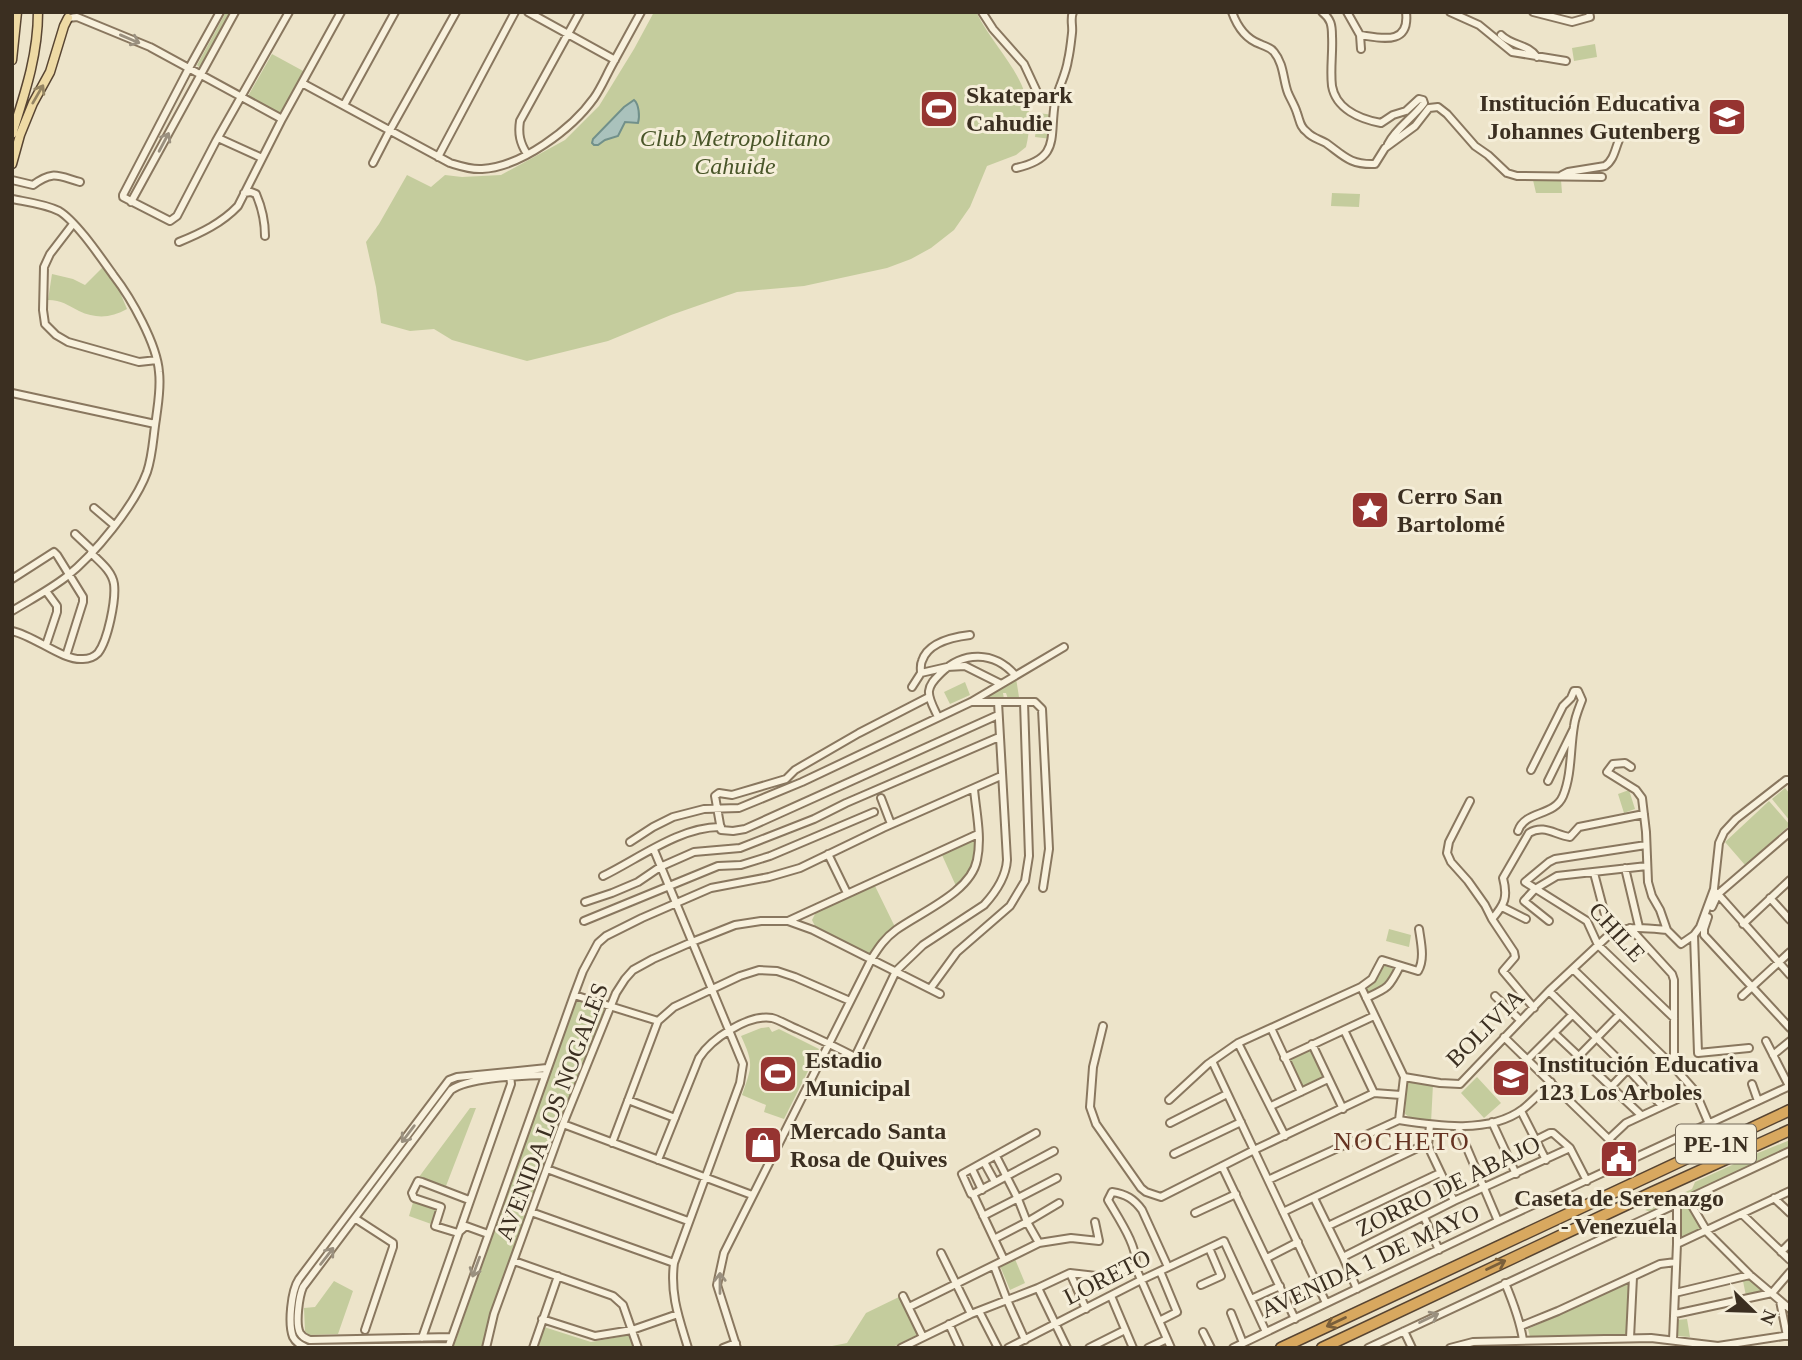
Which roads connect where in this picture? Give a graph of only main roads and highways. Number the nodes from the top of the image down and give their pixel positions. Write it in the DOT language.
graph roads {
  1 [pos="17,12"];
  2 [pos="38,12"];
  3 [pos="68,18"];
  4 [pos="12,60"];
  5 [pos="12,134"];
  6 [pos="12,164"];
  7 [pos="1790,1110"];
  8 [pos="1790,1130"];
  9 [pos="1281,1348"];
  10 [pos="1322,1348"];
  1 -- 4 [label="main road"];
  2 -- 5 [label="main road"];
  6 -- 3 [label="main road, one-way"];
  7 -- 9 [label="highway, PE-1N, one-way"];
  10 -- 8 [label="highway, PE-1N, one-way"];
}
